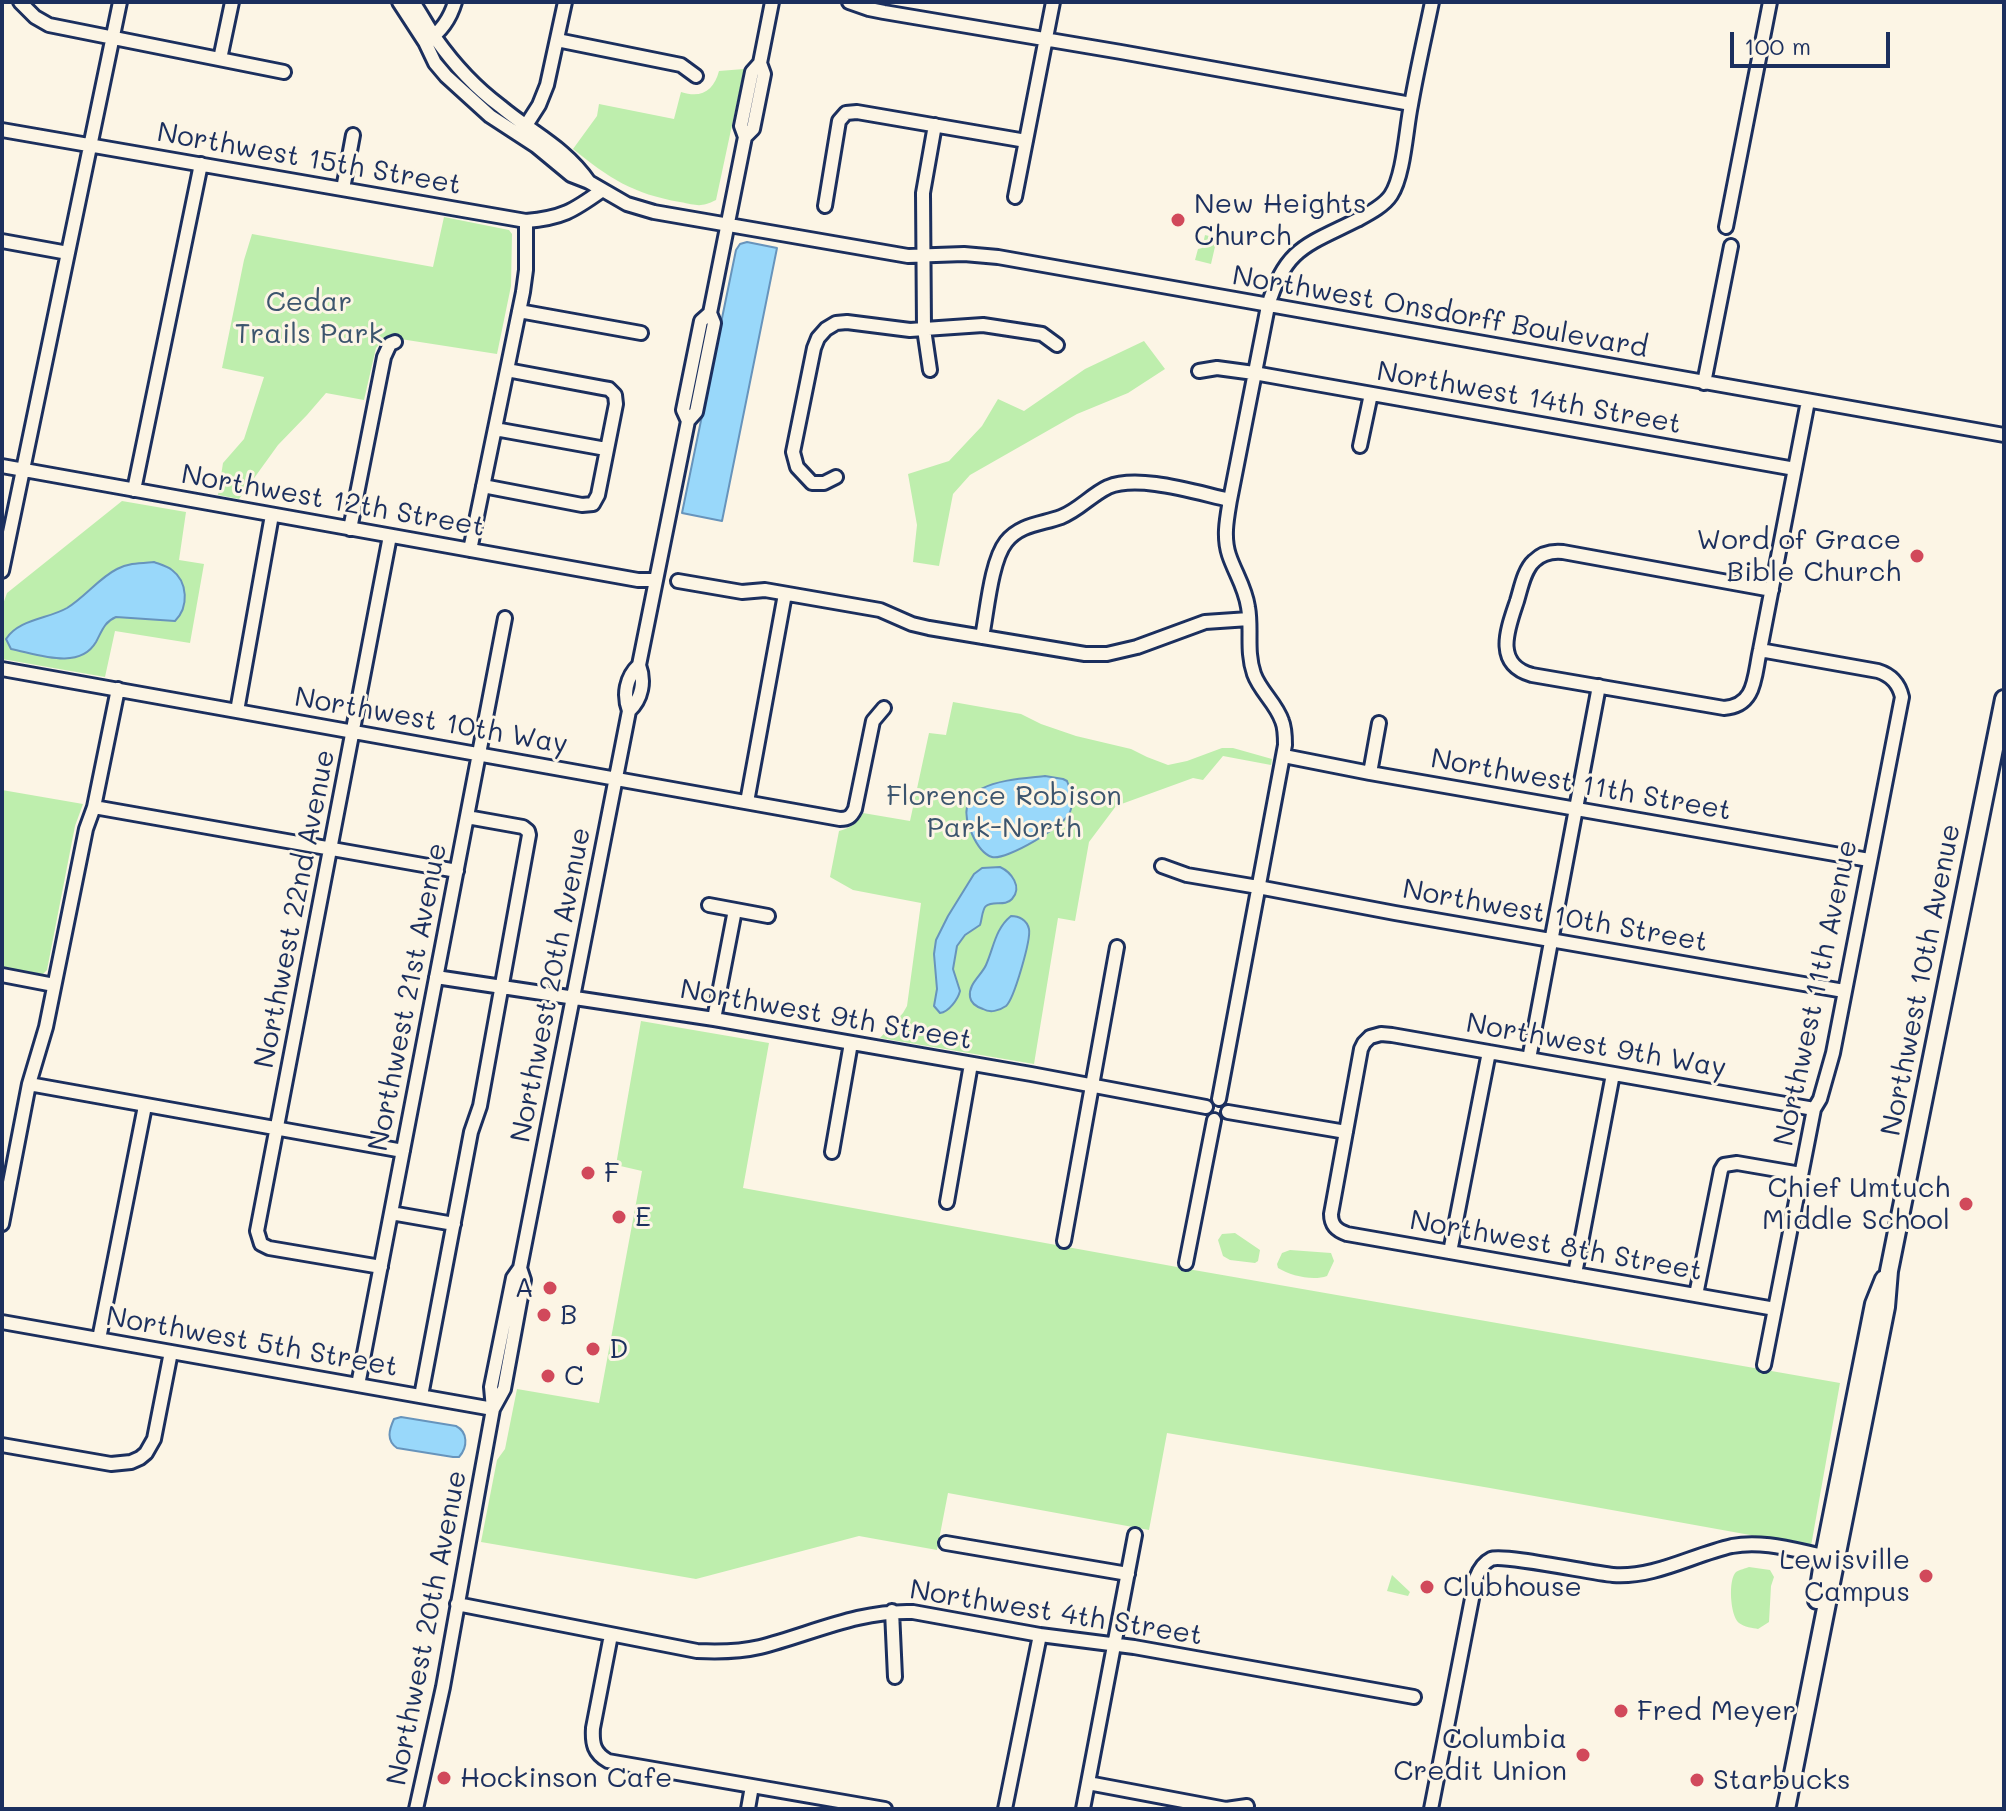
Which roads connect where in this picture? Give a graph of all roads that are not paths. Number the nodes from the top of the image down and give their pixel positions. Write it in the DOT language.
graph roads {
  1 [pos="120,2"];
  2 [pos="232,2"];
  3 [pos="399,2"];
  4 [pos="413,2"];
  5 [pos="455,2"];
  6 [pos="565,2"];
  7 [pos="772,2"];
  8 [pos="849,2"];
  9 [pos="1053,2"];
  10 [pos="1430,2"];
  11 [pos="1770,2"];
  12 [pos="21,3"];
  13 [pos="885,7"];
  14 [pos="112,38"];
  15 [pos="430,39"];
  16 [pos="1045,39"];
  17 [pos="557,40"];
  18 [pos="220,59"];
  19 [pos="284,72"];
  20 [pos="696,76"];
  21 [pos="1411,104"];
  22 [pos="935,125"];
  23 [pos="2,130"];
  24 [pos="523,130"];
  25 [pos="353,135"];
  26 [pos="1026,141"];
  27 [pos="90,145"];
  28 [pos="201,164"];
  29 [pos="343,189"];
  30 [pos="601,191"];
  31 [pos="1015,197"];
  32 [pos="825,206"];
  33 [pos="526,221"];
  34 [pos="728,226"];
  35 [pos="1726,227"];
  36 [pos="2,241"];
  37 [pos="1731,246"];
  38 [pos="68,253"];
  39 [pos="923,256"];
  40 [pos="1268,306"];
  41 [pos="519,311"];
  42 [pos="924,329"];
  43 [pos="641,333"];
  44 [pos="395,342"];
  45 [pos="1057,345"];
  46 [pos="507,370"];
  47 [pos="930,370"];
  48 [pos="1199,371"];
  49 [pos="1254,373"];
  50 [pos="1704,383"];
  51 [pos="1371,394"];
  52 [pos="1808,401"];
  53 [pos="495,429"];
  54 [pos="2004,435"];
  55 [pos="1360,446"];
  56 [pos="606,449"];
  57 [pos="2,466"];
  58 [pos="1795,469"];
  59 [pos="23,470"];
  60 [pos="836,477"];
  61 [pos="483,486"];
  62 [pos="134,490"];
  63 [pos="1230,500"];
  64 [pos="272,515"];
  65 [pos="350,529"];
  66 [pos="390,536"];
  67 [pos="470,550"];
  68 [pos="2,571"];
  69 [pos="655,580"];
  70 [pos="678,581"];
  71 [pos="1772,590"];
  72 [pos="785,594"];
  73 [pos="505,618"];
  74 [pos="1249,619"];
  75 [pos="982,637"];
  76 [pos="1760,650"];
  77 [pos="2,669"];
  78 [pos="1599,686"];
  79 [pos="118,689"];
  80 [pos="2004,699"];
  81 [pos="884,708"];
  82 [pos="237,711"];
  83 [pos="1379,723"];
  84 [pos="353,732"];
  85 [pos="479,754"];
  86 [pos="1284,756"];
  87 [pos="1370,773"];
  88 [pos="615,779"];
  89 [pos="747,802"];
  90 [pos="94,807"];
  91 [pos="1576,809"];
  92 [pos="467,817"];
  93 [pos="330,849"];
  94 [pos="1869,860"];
  95 [pos="1162,866"];
  96 [pos="457,871"];
  97 [pos="1258,887"];
  98 [pos="709,905"];
  99 [pos="735,910"];
  100 [pos="768,916"];
  101 [pos="1551,940"];
  102 [pos="1117,947"];
  103 [pos="2,975"];
  104 [pos="436,977"];
  105 [pos="54,985"];
  106 [pos="502,988"];
  107 [pos="1844,991"];
  108 [pos="573,997"];
  109 [pos="714,1019"];
  110 [pos="851,1043"];
  111 [pos="1489,1052"];
  112 [pos="1529,1059"];
  113 [pos="971,1064"];
  114 [pos="1613,1074"];
  115 [pos="29,1084"];
  116 [pos="1091,1086"];
  117 [pos="1219,1099"];
  118 [pos="145,1106"];
  119 [pos="1206,1107"];
  120 [pos="1814,1109"];
  121 [pos="1228,1112"];
  122 [pos="1214,1120"];
  123 [pos="277,1128"];
  124 [pos="1346,1132"];
  125 [pos="403,1151"];
  126 [pos="832,1152"];
  127 [pos="1801,1174"];
  128 [pos="947,1202"];
  129 [pos="391,1213"];
  130 [pos="2,1224"];
  131 [pos="454,1224"];
  132 [pos="1064,1241"];
  133 [pos="1450,1252"];
  134 [pos="1186,1263"];
  135 [pos="381,1267"];
  136 [pos="1889,1271"];
  137 [pos="1575,1274"];
  138 [pos="1696,1295"];
  139 [pos="1775,1309"];
  140 [pos="2,1322"];
  141 [pos="99,1339"];
  142 [pos="171,1352"];
  143 [pos="1764,1365"];
  144 [pos="358,1385"];
  145 [pos="421,1396"];
  146 [pos="493,1409"];
  147 [pos="2,1445"];
  148 [pos="1135,1535"];
  149 [pos="946,1543"];
  150 [pos="1824,1556"];
  151 [pos="1128,1574"];
  152 [pos="457,1604"];
  153 [pos="892,1611"];
  154 [pos="611,1635"];
  155 [pos="1040,1635"];
  156 [pos="1115,1646"];
  157 [pos="895,1677"];
  158 [pos="1414,1697"];
  159 [pos="1088,1783"];
  160 [pos="752,1786"];
  161 [pos="1247,1806"];
  162 [pos="416,1809"];
  163 [pos="748,1809"];
  164 [pos="885,1809"];
  165 [pos="1005,1809"];
  166 [pos="1083,1809"];
  167 [pos="1431,1809"];
  168 [pos="1774,1809"];
  169 [pos="1786,1809"];
  1 -- 14 [label="street"];
  2 -- 18 [label="street"];
  3 -- 15 [label="street, Northwest Onsdorff Boulevard"];
  4 -- 15 [label="street, Northwest Onsdorff Boulevard"];
  5 -- 15 [label="street"];
  6 -- 17 [label="street"];
  7 -- 34 [label="street, Northwest 20th Avenue"];
  8 -- 13 [label="street"];
  9 -- 16 [label="street"];
  10 -- 21 [label="street"];
  11 -- 35 [label="street"];
  12 -- 14 [label="street"];
  13 -- 16 [label="street"];
  14 -- 18 [label="street"];
  14 -- 27 [label="street"];
  15 -- 24 [label="street, Northwest Onsdorff Boulevard"];
  16 -- 21 [label="street"];
  16 -- 26 [label="street"];
  17 -- 20 [label="street"];
  17 -- 24 [label="street"];
  18 -- 19 [label="street"];
  21 -- 40 [label="street"];
  22 -- 26 [label="street"];
  22 -- 32 [label="street"];
  22 -- 39 [label="street"];
  23 -- 27 [label="street, Northwest 15th Street"];
  24 -- 30 [label="street, Northwest Onsdorff Boulevard"];
  25 -- 29 [label="street"];
  26 -- 31 [label="street"];
  27 -- 28 [label="street, Northwest 15th Street"];
  27 -- 38 [label="street"];
  28 -- 29 [label="street, Northwest 15th Street"];
  28 -- 62 [label="street"];
  29 -- 33 [label="street, Northwest 15th Street"];
  30 -- 33 [label="street, Northwest 15th Street"];
  30 -- 34 [label="street, Northwest Onsdorff Boulevard"];
  33 -- 41 [label="street"];
  34 -- 39 [label="street, Northwest Onsdorff Boulevard"];
  34 -- 69 [label="street, Northwest 20th Avenue"];
  36 -- 38 [label="street"];
  37 -- 50 [label="street"];
  38 -- 59 [label="street"];
  39 -- 40 [label="street, Northwest Onsdorff Boulevard"];
  39 -- 42 [label="street"];
  40 -- 49 [label="street"];
  40 -- 50 [label="street, Northwest Onsdorff Boulevard"];
  41 -- 43 [label="street"];
  41 -- 46 [label="street"];
  42 -- 45 [label="street"];
  42 -- 47 [label="street"];
  42 -- 60 [label="street"];
  44 -- 65 [label="street"];
  46 -- 53 [label="street"];
  46 -- 56 [label="street"];
  48 -- 49 [label="street, Northwest 14th Street"];
  49 -- 51 [label="street, Northwest 14th Street"];
  49 -- 63 [label="street"];
  50 -- 52 [label="street, Northwest Onsdorff Boulevard"];
  51 -- 55 [label="street"];
  51 -- 58 [label="street, Northwest 14th Street"];
  52 -- 54 [label="street, Northwest Onsdorff Boulevard"];
  52 -- 58 [label="street"];
  53 -- 56 [label="street"];
  53 -- 61 [label="street"];
  56 -- 61 [label="street"];
  57 -- 59 [label="street, Northwest 12th Street"];
  58 -- 71 [label="street"];
  59 -- 62 [label="street, Northwest 12th Street"];
  59 -- 68 [label="street"];
  61 -- 67 [label="street"];
  62 -- 64 [label="street, Northwest 12th Street"];
  63 -- 74 [label="street"];
  63 -- 75 [label="street"];
  64 -- 65 [label="street, Northwest 12th Street"];
  64 -- 82 [label="street"];
  65 -- 66 [label="street, Northwest 12th Street"];
  66 -- 67 [label="street, Northwest 12th Street"];
  66 -- 84 [label="street, Northwest 22nd Avenue"];
  67 -- 69 [label="street, Northwest 12th Street"];
  69 -- 88 [label="street, Northwest 20th Avenue"];
  70 -- 72 [label="street"];
  71 -- 76 [label="street"];
  71 -- 78 [label="street"];
  72 -- 75 [label="street"];
  72 -- 89 [label="street"];
  73 -- 85 [label="street, Northwest 21st Avenue"];
  74 -- 75 [label="street"];
  74 -- 86 [label="street"];
  76 -- 78 [label="street"];
  76 -- 94 [label="street, Northwest 11th Avenue"];
  77 -- 79 [label="street, Northwest 10th Way"];
  78 -- 91 [label="street"];
  79 -- 82 [label="street, Northwest 10th Way"];
  79 -- 90 [label="street"];
  80 -- 136 [label="main road, Northwest 10th Avenue"];
  81 -- 89 [label="street, Northwest 10th Way"];
  82 -- 84 [label="street, Northwest 10th Way"];
  83 -- 87 [label="street"];
  84 -- 85 [label="street, Northwest 10th Way"];
  84 -- 93 [label="street, Northwest 22nd Avenue"];
  85 -- 88 [label="street, Northwest 10th Way"];
  85 -- 92 [label="street, Northwest 21st Avenue"];
  86 -- 87 [label="street, Northwest 11th Street"];
  86 -- 97 [label="street"];
  87 -- 91 [label="street, Northwest 11th Street"];
  88 -- 89 [label="street, Northwest 10th Way"];
  88 -- 108 [label="street, Northwest 20th Avenue"];
  90 -- 93 [label="street"];
  90 -- 105 [label="street"];
  91 -- 94 [label="street, Northwest 11th Street"];
  91 -- 101 [label="street"];
  92 -- 96 [label="street, Northwest 21st Avenue"];
  92 -- 106 [label="street"];
  93 -- 96 [label="street"];
  93 -- 123 [label="street, Northwest 22nd Avenue"];
  94 -- 107 [label="street, Northwest 11th Avenue"];
  95 -- 97 [label="street, Northwest 10th Street"];
  96 -- 104 [label="street, Northwest 21st Avenue"];
  97 -- 101 [label="street, Northwest 10th Street"];
  97 -- 117 [label="street"];
  98 -- 99 [label="street"];
  99 -- 100 [label="street"];
  99 -- 109 [label="street"];
  101 -- 107 [label="street, Northwest 10th Street"];
  101 -- 112 [label="street"];
  102 -- 116 [label="street"];
  103 -- 105 [label="street"];
  104 -- 106 [label="street, Northwest 9th Street"];
  104 -- 125 [label="street, Northwest 21st Avenue"];
  105 -- 115 [label="street"];
  106 -- 108 [label="street, Northwest 9th Street"];
  106 -- 131 [label="street"];
  107 -- 120 [label="street, Northwest 11th Avenue"];
  108 -- 109 [label="street, Northwest 9th Street"];
  108 -- 146 [label="street, Northwest 20th Avenue"];
  109 -- 110 [label="street, Northwest 9th Street"];
  110 -- 113 [label="street, Northwest 9th Street"];
  110 -- 126 [label="street"];
  111 -- 112 [label="street, Northwest 9th Way"];
  111 -- 124 [label="street, Northwest 9th Way"];
  111 -- 133 [label="street"];
  112 -- 114 [label="street, Northwest 9th Way"];
  113 -- 116 [label="street, Northwest 9th Street"];
  113 -- 128 [label="street"];
  114 -- 120 [label="street, Northwest 9th Way"];
  114 -- 137 [label="street"];
  115 -- 118 [label="street"];
  115 -- 130 [label="street"];
  116 -- 119 [label="street, Northwest 9th Street"];
  116 -- 132 [label="street"];
  117 -- 119 [label="street"];
  117 -- 121 [label="street"];
  118 -- 123 [label="street"];
  118 -- 141 [label="street"];
  119 -- 122 [label="street"];
  120 -- 127 [label="street, Northwest 11th Avenue"];
  121 -- 122 [label="street"];
  121 -- 124 [label="street"];
  122 -- 134 [label="street"];
  123 -- 125 [label="street"];
  123 -- 135 [label="street, Northwest 22nd Avenue"];
  124 -- 133 [label="street, Northwest 8th Street"];
  125 -- 129 [label="street, Northwest 21st Avenue"];
  127 -- 138 [label="street"];
  127 -- 139 [label="street, Northwest 11th Avenue"];
  129 -- 131 [label="street"];
  129 -- 135 [label="street, Northwest 21st Avenue"];
  131 -- 145 [label="street"];
  133 -- 137 [label="street, Northwest 8th Street"];
  135 -- 144 [label="street, Northwest 21st Avenue"];
  136 -- 150 [label="main road, Northwest 10th Avenue"];
  136 -- 169 [label="main road, Northwest 10th Avenue"];
  137 -- 138 [label="street, Northwest 8th Street"];
  138 -- 139 [label="street, Northwest 8th Street"];
  139 -- 143 [label="street, Northwest 11th Avenue"];
  140 -- 141 [label="street, Northwest 5th Street"];
  141 -- 142 [label="street, Northwest 5th Street"];
  142 -- 144 [label="street, Northwest 5th Street"];
  142 -- 147 [label="street"];
  144 -- 145 [label="street, Northwest 5th Street"];
  145 -- 146 [label="street, Northwest 5th Street"];
  146 -- 152 [label="street, Northwest 20th Avenue"];
  148 -- 151 [label="street"];
  149 -- 151 [label="street"];
  150 -- 167 [label="street"];
  150 -- 168 [label="main road, Northwest 10th Avenue"];
  151 -- 156 [label="street"];
  152 -- 154 [label="street, Northwest 4th Street"];
  152 -- 162 [label="street, Northwest 20th Avenue"];
  153 -- 154 [label="street, Northwest 4th Street"];
  153 -- 155 [label="street, Northwest 4th Street"];
  153 -- 157 [label="street"];
  154 -- 160 [label="street"];
  155 -- 156 [label="street, Northwest 4th Street"];
  155 -- 165 [label="street"];
  156 -- 158 [label="street, Northwest 4th Street"];
  156 -- 159 [label="street"];
  159 -- 161 [label="street"];
  159 -- 166 [label="street"];
  160 -- 163 [label="street"];
  160 -- 164 [label="street"];
}
